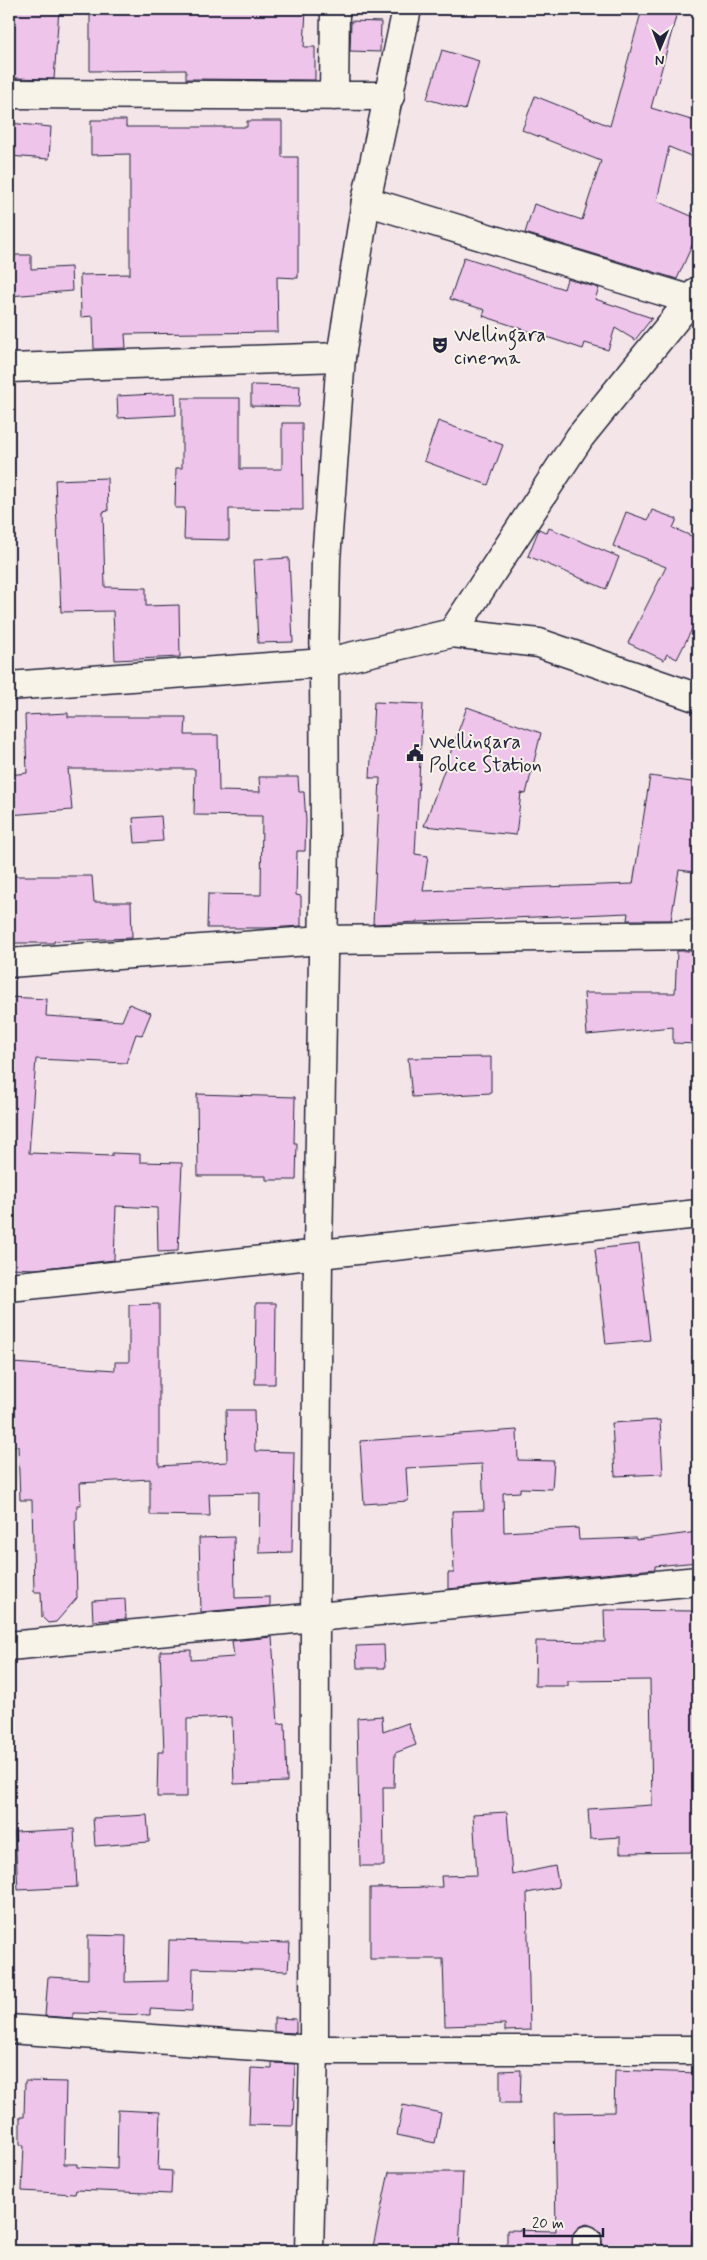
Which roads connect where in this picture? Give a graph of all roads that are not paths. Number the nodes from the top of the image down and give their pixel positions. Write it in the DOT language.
graph roads {
  1 [pos="335,9"];
  2 [pos="407,9"];
  3 [pos="9,94"];
  4 [pos="334,96"];
  5 [pos="390,96"];
  6 [pos="366,201"];
  7 [pos="696,298"];
  8 [pos="341,357"];
  9 [pos="9,368"];
  10 [pos="452,633"];
  11 [pos="324,663"];
  12 [pos="9,686"];
  13 [pos="698,698"];
  14 [pos="698,935"];
  15 [pos="324,940"];
  16 [pos="9,963"];
  17 [pos="698,1214"];
  18 [pos="318,1254"];
  19 [pos="9,1287"];
  20 [pos="698,1581"];
  21 [pos="315,1618"];
  22 [pos="9,1646"];
  23 [pos="9,2030"];
  24 [pos="314,2050"];
  25 [pos="698,2050"];
  26 [pos="310,2251"];
  1 -- 4 [label="street"];
  2 -- 5 [label="street"];
  3 -- 4 [label="street"];
  4 -- 5 [label="street"];
  5 -- 6 [label="street"];
  6 -- 7 [label="street"];
  6 -- 8 [label="street"];
  7 -- 10 [label="street"];
  8 -- 9 [label="street"];
  8 -- 11 [label="street"];
  10 -- 11 [label="street"];
  10 -- 13 [label="street"];
  11 -- 12 [label="street"];
  11 -- 15 [label="street"];
  14 -- 15 [label="street"];
  15 -- 16 [label="street"];
  15 -- 18 [label="street"];
  17 -- 18 [label="street"];
  18 -- 19 [label="street"];
  18 -- 21 [label="street"];
  20 -- 21 [label="street"];
  21 -- 22 [label="street"];
  21 -- 24 [label="street"];
  23 -- 24 [label="street"];
  24 -- 25 [label="street"];
  24 -- 26 [label="street"];
}
